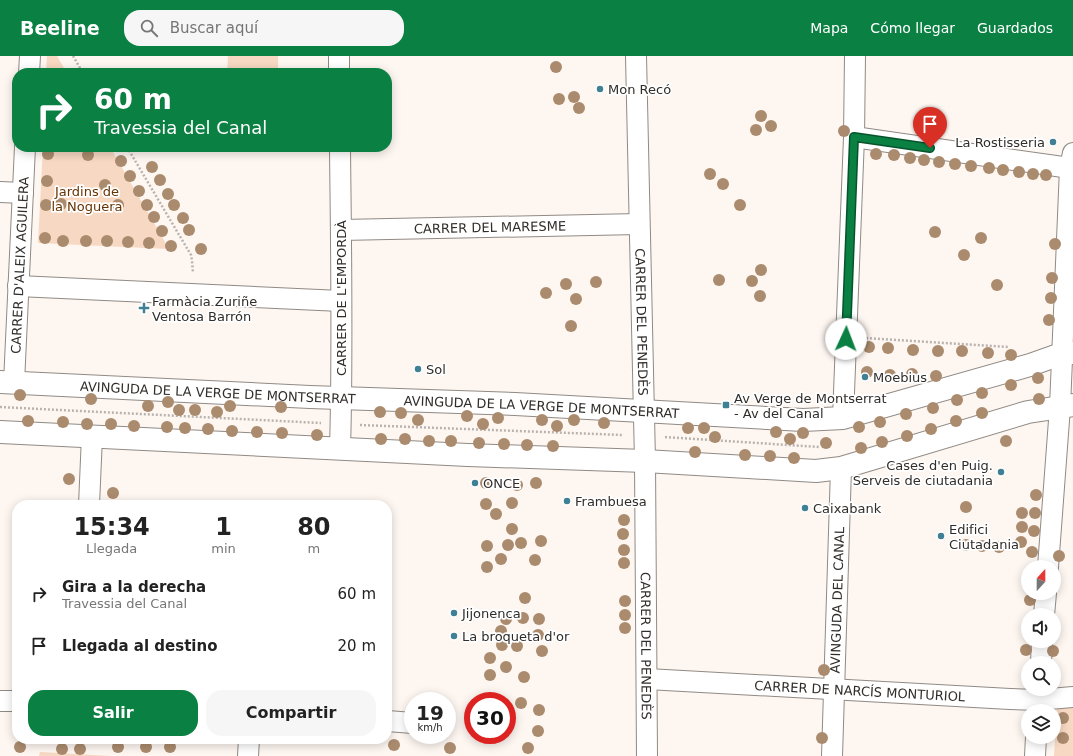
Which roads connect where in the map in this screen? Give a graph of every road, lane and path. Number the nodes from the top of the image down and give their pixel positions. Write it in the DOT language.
graph roads {
  1 [pos="30,56"];
  2 [pos="73,56"];
  3 [pos="339,56"];
  4 [pos="636,56"];
  5 [pos="856,56"];
  6 [pos="29,68"];
  7 [pos="80,68"];
  8 [pos="339,68"];
  9 [pos="854,137"];
  10 [pos="25,152"];
  11 [pos="130,152"];
  12 [pos="340,152"];
  13 [pos="1072,157"];
  14 [pos="0,192"];
  15 [pos="23,193"];
  16 [pos="639,224"];
  17 [pos="341,230"];
  18 [pos="193,278"];
  19 [pos="18,286"];
  20 [pos="341,301"];
  21 [pos="860,338"];
  22 [pos="1014,347"];
  23 [pos="1067,353"];
  24 [pos="7,382"];
  25 [pos="341,398"];
  26 [pos="1066,406"];
  27 [pos="0,407"];
  28 [pos="644,412"];
  29 [pos="309,416"];
  30 [pos="843,418"];
  31 [pos="365,419"];
  32 [pos="308,422"];
  33 [pos="322,423"];
  34 [pos="357,425"];
  35 [pos="365,425"];
  36 [pos="615,428"];
  37 [pos="308,430"];
  38 [pos="0,432"];
  39 [pos="365,432"];
  40 [pos="680,433"];
  41 [pos="615,435"];
  42 [pos="92,436"];
  43 [pos="627,436"];
  44 [pos="661,437"];
  45 [pos="680,438"];
  46 [pos="615,440"];
  47 [pos="680,446"];
  48 [pos="821,447"];
  49 [pos="340,449"];
  50 [pos="645,461"];
  51 [pos="841,468"];
  52 [pos="89,500"];
  53 [pos="1049,560"];
  54 [pos="647,679"];
  55 [pos="834,689"];
  56 [pos="1073,697"];
  57 [pos="0,700"];
  58 [pos="1038,700"];
  59 [pos="12,701"];
  60 [pos="392,721"];
  61 [pos="404,722"];
  62 [pos="249,744"];
  63 [pos="1035,744"];
  64 [pos="248,756"];
  65 [pos="647,756"];
  66 [pos="832,756"];
  67 [pos="1034,756"];
  1 -- 6 [label="street"];
  2 -- 7 [label="path"];
  3 -- 8 [label="street"];
  4 -- 16 [label="street, CARRER DEL PENEDÈS"];
  5 -- 9 [label="street"];
  9 -- 13 [label="street"];
  9 -- 30 [label="street"];
  10 -- 15 [label="street, CARRER D'ALEIX AGUILERA"];
  11 -- 18 [label="path"];
  12 -- 17 [label="street, CARRER DE L'EMPORDÀ"];
  13 -- 23 [label="street"];
  14 -- 15 [label="street"];
  15 -- 19 [label="street, CARRER D'ALEIX AGUILERA"];
  16 -- 17 [label="street, CARRER DEL MARESME"];
  16 -- 28 [label="street, CARRER DEL PENEDÈS"];
  17 -- 20 [label="street, CARRER DE L'EMPORDÀ"];
  19 -- 20 [label="street"];
  19 -- 24 [label="street, CARRER D'ALEIX AGUILERA"];
  20 -- 25 [label="street, CARRER DE L'EMPORDÀ"];
  21 -- 22 [label="path"];
  23 -- 26 [label="street"];
  23 -- 30 [label="street, AVINGUDA DE LA VERGE DE MONTSERRAT"];
  24 -- 25 [label="street, AVINGUDA DE LA VERGE DE MONTSERRAT"];
  25 -- 28 [label="street, AVINGUDA DE LA VERGE DE MONTSERRAT"];
  25 -- 49 [label="street, CARRER DE L'EMPORDÀ"];
  26 -- 51 [label="street"];
  26 -- 53 [label="street"];
  27 -- 32 [label="path"];
  28 -- 30 [label="street, AVINGUDA DE LA VERGE DE MONTSERRAT"];
  28 -- 50 [label="street, CARRER DEL PENEDÈS"];
  29 -- 32 [label="path"];
  31 -- 35 [label="path"];
  32 -- 33 [label="path"];
  32 -- 37 [label="path"];
  34 -- 35 [label="path"];
  35 -- 39 [label="path"];
  35 -- 41 [label="path"];
  36 -- 41 [label="path"];
  38 -- 42 [label="street"];
  40 -- 45 [label="path"];
  41 -- 43 [label="path"];
  41 -- 46 [label="path"];
  42 -- 49 [label="street"];
  42 -- 52 [label="street"];
  44 -- 45 [label="path"];
  45 -- 47 [label="path"];
  45 -- 48 [label="path"];
  49 -- 50 [label="street"];
  50 -- 51 [label="street"];
  50 -- 54 [label="street, CARRER DEL PENEDÈS"];
  51 -- 55 [label="street, AVINGUDA DEL CANAL"];
  54 -- 55 [label="street, CARRER DE NARCÍS MONTURIOL"];
  54 -- 65 [label="street, CARRER DEL PENEDÈS"];
  55 -- 58 [label="street, CARRER DE NARCÍS MONTURIOL"];
  55 -- 66 [label="street, AVINGUDA DEL CANAL"];
  56 -- 58 [label="street, CARRER DE NARCÍS MONTURIOL"];
  57 -- 59 [label="street"];
  60 -- 61 [label="street"];
  62 -- 64 [label="street"];
  63 -- 67 [label="street"];
}
